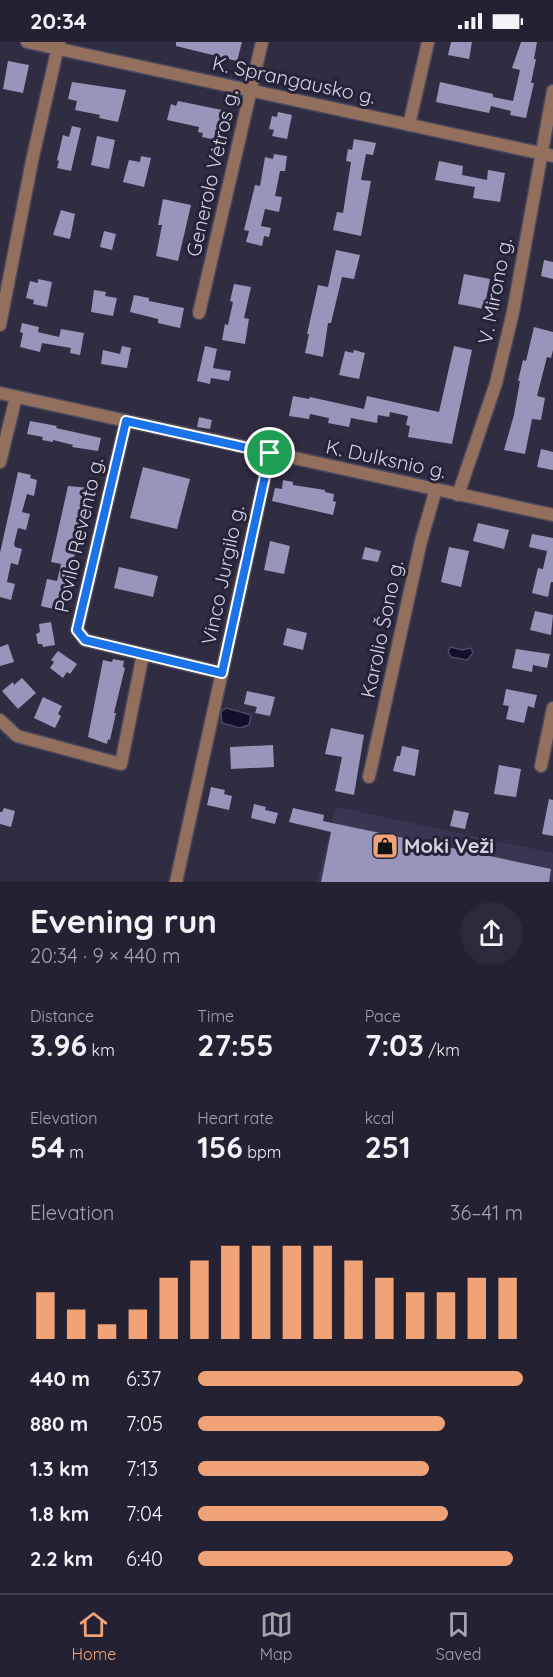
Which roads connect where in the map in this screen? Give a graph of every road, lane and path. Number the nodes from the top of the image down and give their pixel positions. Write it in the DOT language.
graph roads {
  1 [pos="27,42"];
  2 [pos="262,42"];
  3 [pos="428,42"];
  4 [pos="58,45"];
  5 [pos="252,90"];
  6 [pos="553,91"];
  7 [pos="409,125"];
  8 [pos="547,155"];
  9 [pos="199,313"];
  10 [pos="0,326"];
  11 [pos="0,393"];
  12 [pos="15,397"];
  13 [pos="126,421"];
  14 [pos="270,453"];
  15 [pos="0,462"];
  16 [pos="436,489"];
  17 [pos="458,495"];
  18 [pos="553,515"];
  19 [pos="143,654"];
  20 [pos="222,673"];
  21 [pos="553,708"];
  22 [pos="0,720"];
  23 [pos="541,766"];
  24 [pos="369,777"];
  25 [pos="176,882"];
  1 -- 4 [label="street, K. Sprangausko g."];
  2 -- 5 [label="street, Generolo Vėtros g."];
  3 -- 7 [label="street"];
  4 -- 5 [label="street, K. Sprangausko g."];
  4 -- 10 [label="street"];
  5 -- 7 [label="street, K. Sprangausko g."];
  5 -- 9 [label="street, Generolo Vėtros g."];
  6 -- 8 [label="street, V. Mirono g."];
  7 -- 8 [label="street, K. Sprangausko g."];
  8 -- 17 [label="street, V. Mirono g."];
  11 -- 12 [label="street, K. Dulksnio g."];
  12 -- 13 [label="street, K. Dulksnio g."];
  12 -- 15 [label="street"];
  13 -- 14 [label="street, K. Dulksnio g."];
  13 -- 19 [label="street, Povilo Revento g."];
  14 -- 16 [label="street, K. Dulksnio g."];
  14 -- 20 [label="street, Vinco Jurgilo g."];
  16 -- 17 [label="street, K. Dulksnio g."];
  16 -- 24 [label="street, Karolio Šono g."];
  17 -- 18 [label="street, K. Dulksnio g."];
  19 -- 20 [label="street"];
  19 -- 22 [label="street"];
  20 -- 25 [label="street, Vinco Jurgilo g."];
  21 -- 23 [label="street"];
}
